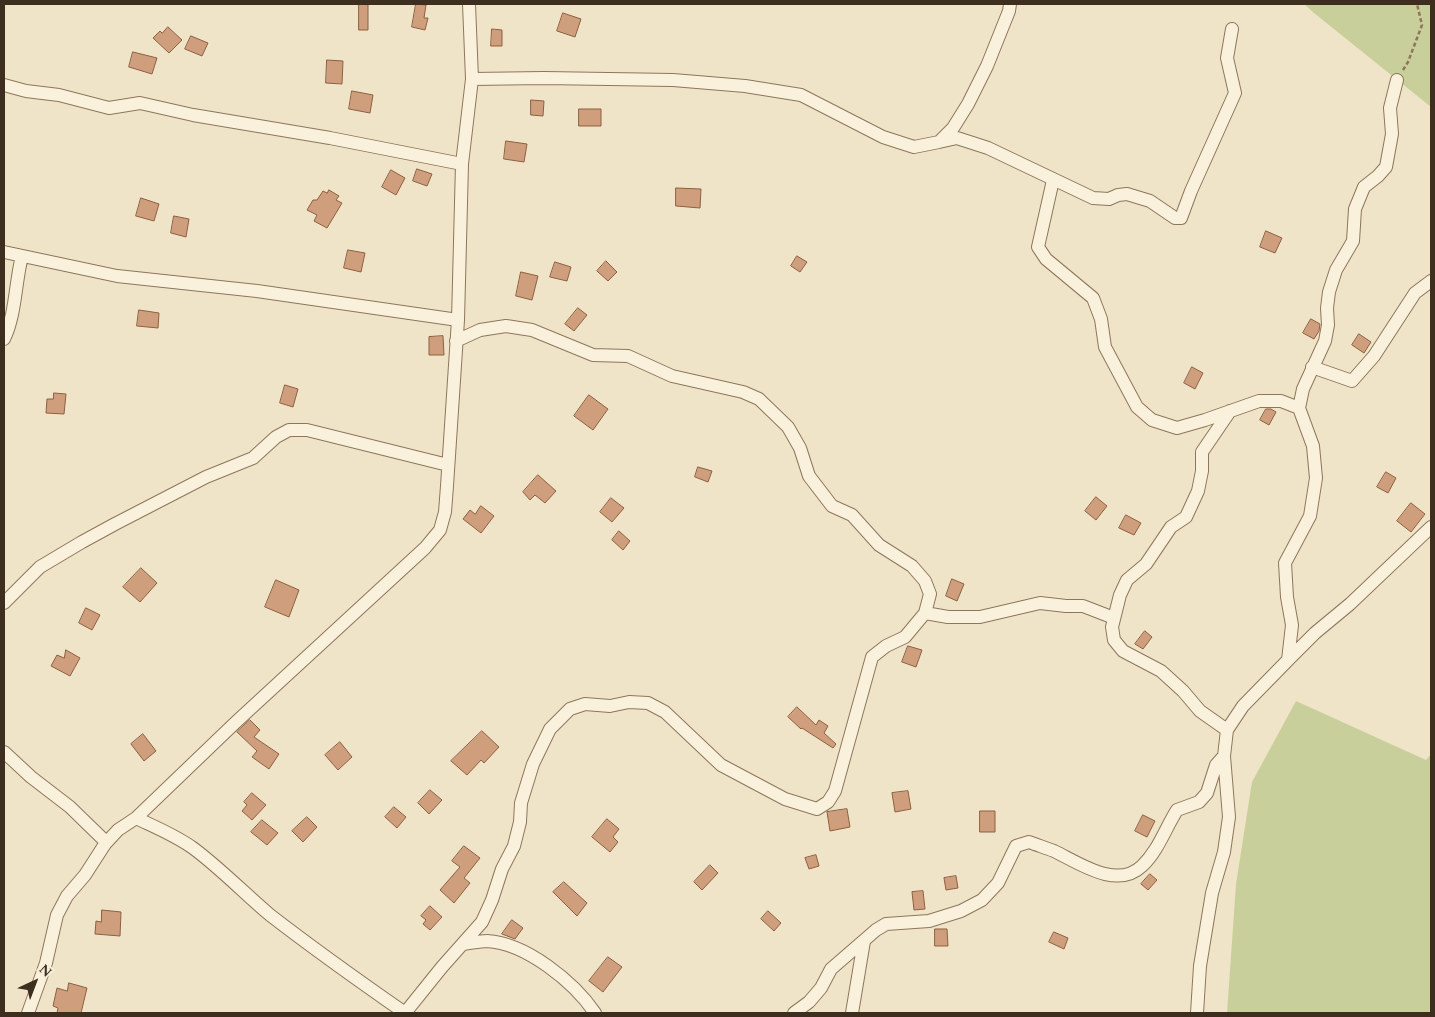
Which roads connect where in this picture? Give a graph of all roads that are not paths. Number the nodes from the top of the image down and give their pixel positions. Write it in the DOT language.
graph roads {
  1 [pos="469,4"];
  2 [pos="1010,4"];
  3 [pos="1232,29"];
  4 [pos="472,79"];
  5 [pos="1397,80"];
  6 [pos="4,85"];
  7 [pos="939,142"];
  8 [pos="462,164"];
  9 [pos="1053,180"];
  10 [pos="4,252"];
  11 [pos="22,256"];
  12 [pos="1428,287"];
  13 [pos="458,320"];
  14 [pos="4,339"];
  15 [pos="456,341"];
  16 [pos="1312,367"];
  17 [pos="1299,408"];
  18 [pos="1231,410"];
  19 [pos="448,466"];
  20 [pos="1431,527"];
  21 [pos="4,603"];
  22 [pos="924,613"];
  23 [pos="1114,618"];
  24 [pos="1288,660"];
  25 [pos="1228,730"];
  26 [pos="4,752"];
  27 [pos="1224,756"];
  28 [pos="136,818"];
  29 [pos="106,842"];
  30 [pos="864,941"];
  31 [pos="464,944"];
  32 [pos="28,1013"];
  33 [pos="405,1013"];
  34 [pos="595,1013"];
  35 [pos="794,1013"];
  36 [pos="852,1013"];
  37 [pos="1197,1013"];
  1 -- 4 [label="street"];
  2 -- 7 [label="street"];
  3 -- 9 [label="street"];
  4 -- 7 [label="street"];
  4 -- 8 [label="street"];
  5 -- 16 [label="street"];
  6 -- 8 [label="street"];
  7 -- 9 [label="street"];
  8 -- 13 [label="street"];
  9 -- 18 [label="street"];
  10 -- 11 [label="street"];
  11 -- 13 [label="street"];
  11 -- 14 [label="street"];
  12 -- 16 [label="street"];
  13 -- 15 [label="street"];
  15 -- 19 [label="street"];
  15 -- 22 [label="street"];
  16 -- 17 [label="street"];
  17 -- 18 [label="street"];
  17 -- 24 [label="street"];
  18 -- 23 [label="street"];
  19 -- 21 [label="street"];
  19 -- 28 [label="street"];
  20 -- 24 [label="street"];
  22 -- 23 [label="street"];
  22 -- 31 [label="street"];
  23 -- 25 [label="street"];
  24 -- 25 [label="street"];
  25 -- 27 [label="street"];
  26 -- 29 [label="street"];
  27 -- 30 [label="street"];
  27 -- 37 [label="street"];
  28 -- 29 [label="street"];
  28 -- 33 [label="street"];
  29 -- 32 [label="street"];
  30 -- 35 [label="street"];
  30 -- 36 [label="street"];
  31 -- 33 [label="street"];
  31 -- 34 [label="street"];
}
